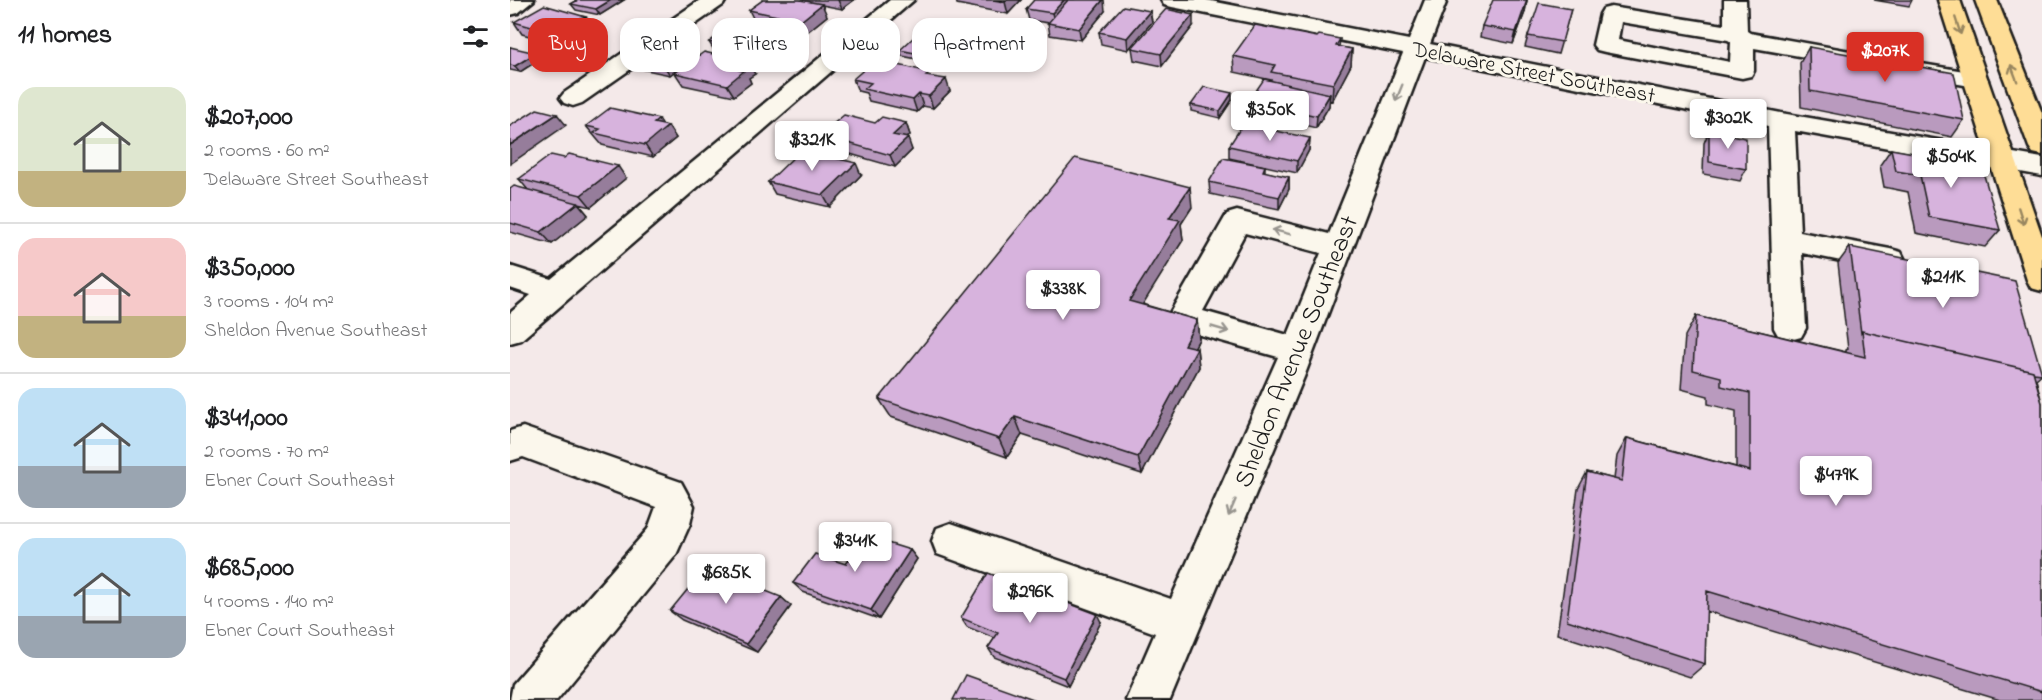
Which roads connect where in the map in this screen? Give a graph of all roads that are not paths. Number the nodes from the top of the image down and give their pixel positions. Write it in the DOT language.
graph roads {
  1 [pos="523,0"];
  2 [pos="715,0"];
  3 [pos="903,0"];
  4 [pos="1172,0"];
  5 [pos="1436,0"];
  6 [pos="1735,0"];
  7 [pos="1950,0"];
  8 [pos="1986,0"];
  9 [pos="510,8"];
  10 [pos="1659,11"];
  11 [pos="1739,37"];
  12 [pos="1417,47"];
  13 [pos="1681,60"];
  14 [pos="1976,80"];
  15 [pos="573,98"];
  16 [pos="1678,100"];
  17 [pos="1780,121"];
  18 [pos="2042,147"];
  19 [pos="2002,161"];
  20 [pos="2042,167"];
  21 [pos="1786,239"];
  22 [pos="1338,247"];
  23 [pos="1915,265"];
  24 [pos="510,277"];
  25 [pos="2042,280"];
  26 [pos="556,292"];
  27 [pos="1790,328"];
  28 [pos="510,331"];
  29 [pos="1297,350"];
  30 [pos="510,447"];
  31 [pos="951,541"];
  32 [pos="1183,623"];
  33 [pos="1151,699"];
  34 [pos="529,700"];
  1 -- 9 [label="street"];
  2 -- 15 [label="street"];
  3 -- 26 [label="street"];
  4 -- 12 [label="street, Delaware Street Southeast"];
  5 -- 12 [label="street, Sheldon Avenue Southeast"];
  6 -- 11 [label="street"];
  7 -- 14 [label="main road, one-way"];
  18 -- 8 [label="main road, one-way"];
  10 -- 11 [label="street"];
  10 -- 13 [label="street"];
  11 -- 13 [label="street"];
  11 -- 14 [label="street"];
  12 -- 16 [label="street, Delaware Street Southeast"];
  12 -- 22 [label="street, Sheldon Avenue Southeast, one-way"];
  13 -- 16 [label="street"];
  14 -- 19 [label="main road"];
  16 -- 17 [label="street, Delaware Street Southeast"];
  17 -- 19 [label="street, Delaware Street Southeast"];
  17 -- 21 [label="street"];
  19 -- 20 [label="street, Delaware Street Southeast"];
  19 -- 25 [label="main road, one-way"];
  21 -- 23 [label="street"];
  21 -- 27 [label="street"];
  22 -- 29 [label="street, Sheldon Avenue Southeast"];
  22 -- 29 [label="street, one-way"];
  24 -- 26 [label="street"];
  26 -- 28 [label="street"];
  29 -- 32 [label="street, Sheldon Avenue Southeast, one-way"];
  30 -- 34 [label="street"];
  31 -- 32 [label="street"];
  32 -- 33 [label="street, Sheldon Avenue Southeast"];
}
